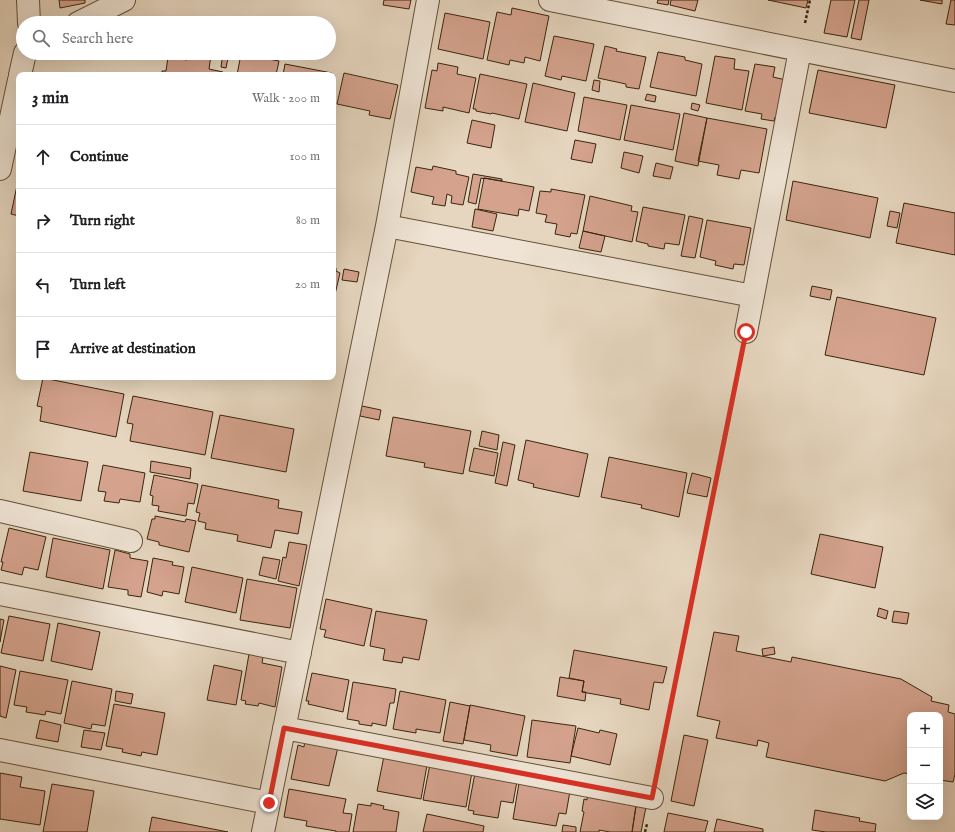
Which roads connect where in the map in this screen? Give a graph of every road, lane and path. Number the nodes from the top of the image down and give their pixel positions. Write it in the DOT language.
graph roads {
  1 [pos="28,0"];
  2 [pos="124,0"];
  3 [pos="428,0"];
  4 [pos="550,0"];
  5 [pos="29,16"];
  6 [pos="92,16"];
  7 [pos="800,50"];
  8 [pos="23,60"];
  9 [pos="21,72"];
  10 [pos="955,81"];
  11 [pos="16,94"];
  12 [pos="0,169"];
  13 [pos="387,226"];
  14 [pos="753,296"];
  15 [pos="746,332"];
  16 [pos="0,511"];
  17 [pos="131,541"];
  18 [pos="0,594"];
  19 [pos="300,653"];
  20 [pos="284,728"];
  21 [pos="0,750"];
  22 [pos="652,798"];
  23 [pos="269,803"];
  24 [pos="263,832"];
  25 [pos="645,832"];
  1 -- 5 [label="street"];
  2 -- 6 [label="street"];
  3 -- 13 [label="street"];
  4 -- 7 [label="street"];
  7 -- 10 [label="street"];
  7 -- 14 [label="street"];
  8 -- 9 [label="street"];
  11 -- 12 [label="street"];
  13 -- 14 [label="street"];
  13 -- 19 [label="street"];
  14 -- 15 [label="street"];
  15 -- 22 [label="path"];
  16 -- 17 [label="street"];
  18 -- 19 [label="street"];
  19 -- 20 [label="street"];
  20 -- 22 [label="street"];
  20 -- 23 [label="street"];
  21 -- 23 [label="street"];
  22 -- 25 [label="path"];
  23 -- 24 [label="street"];
}
